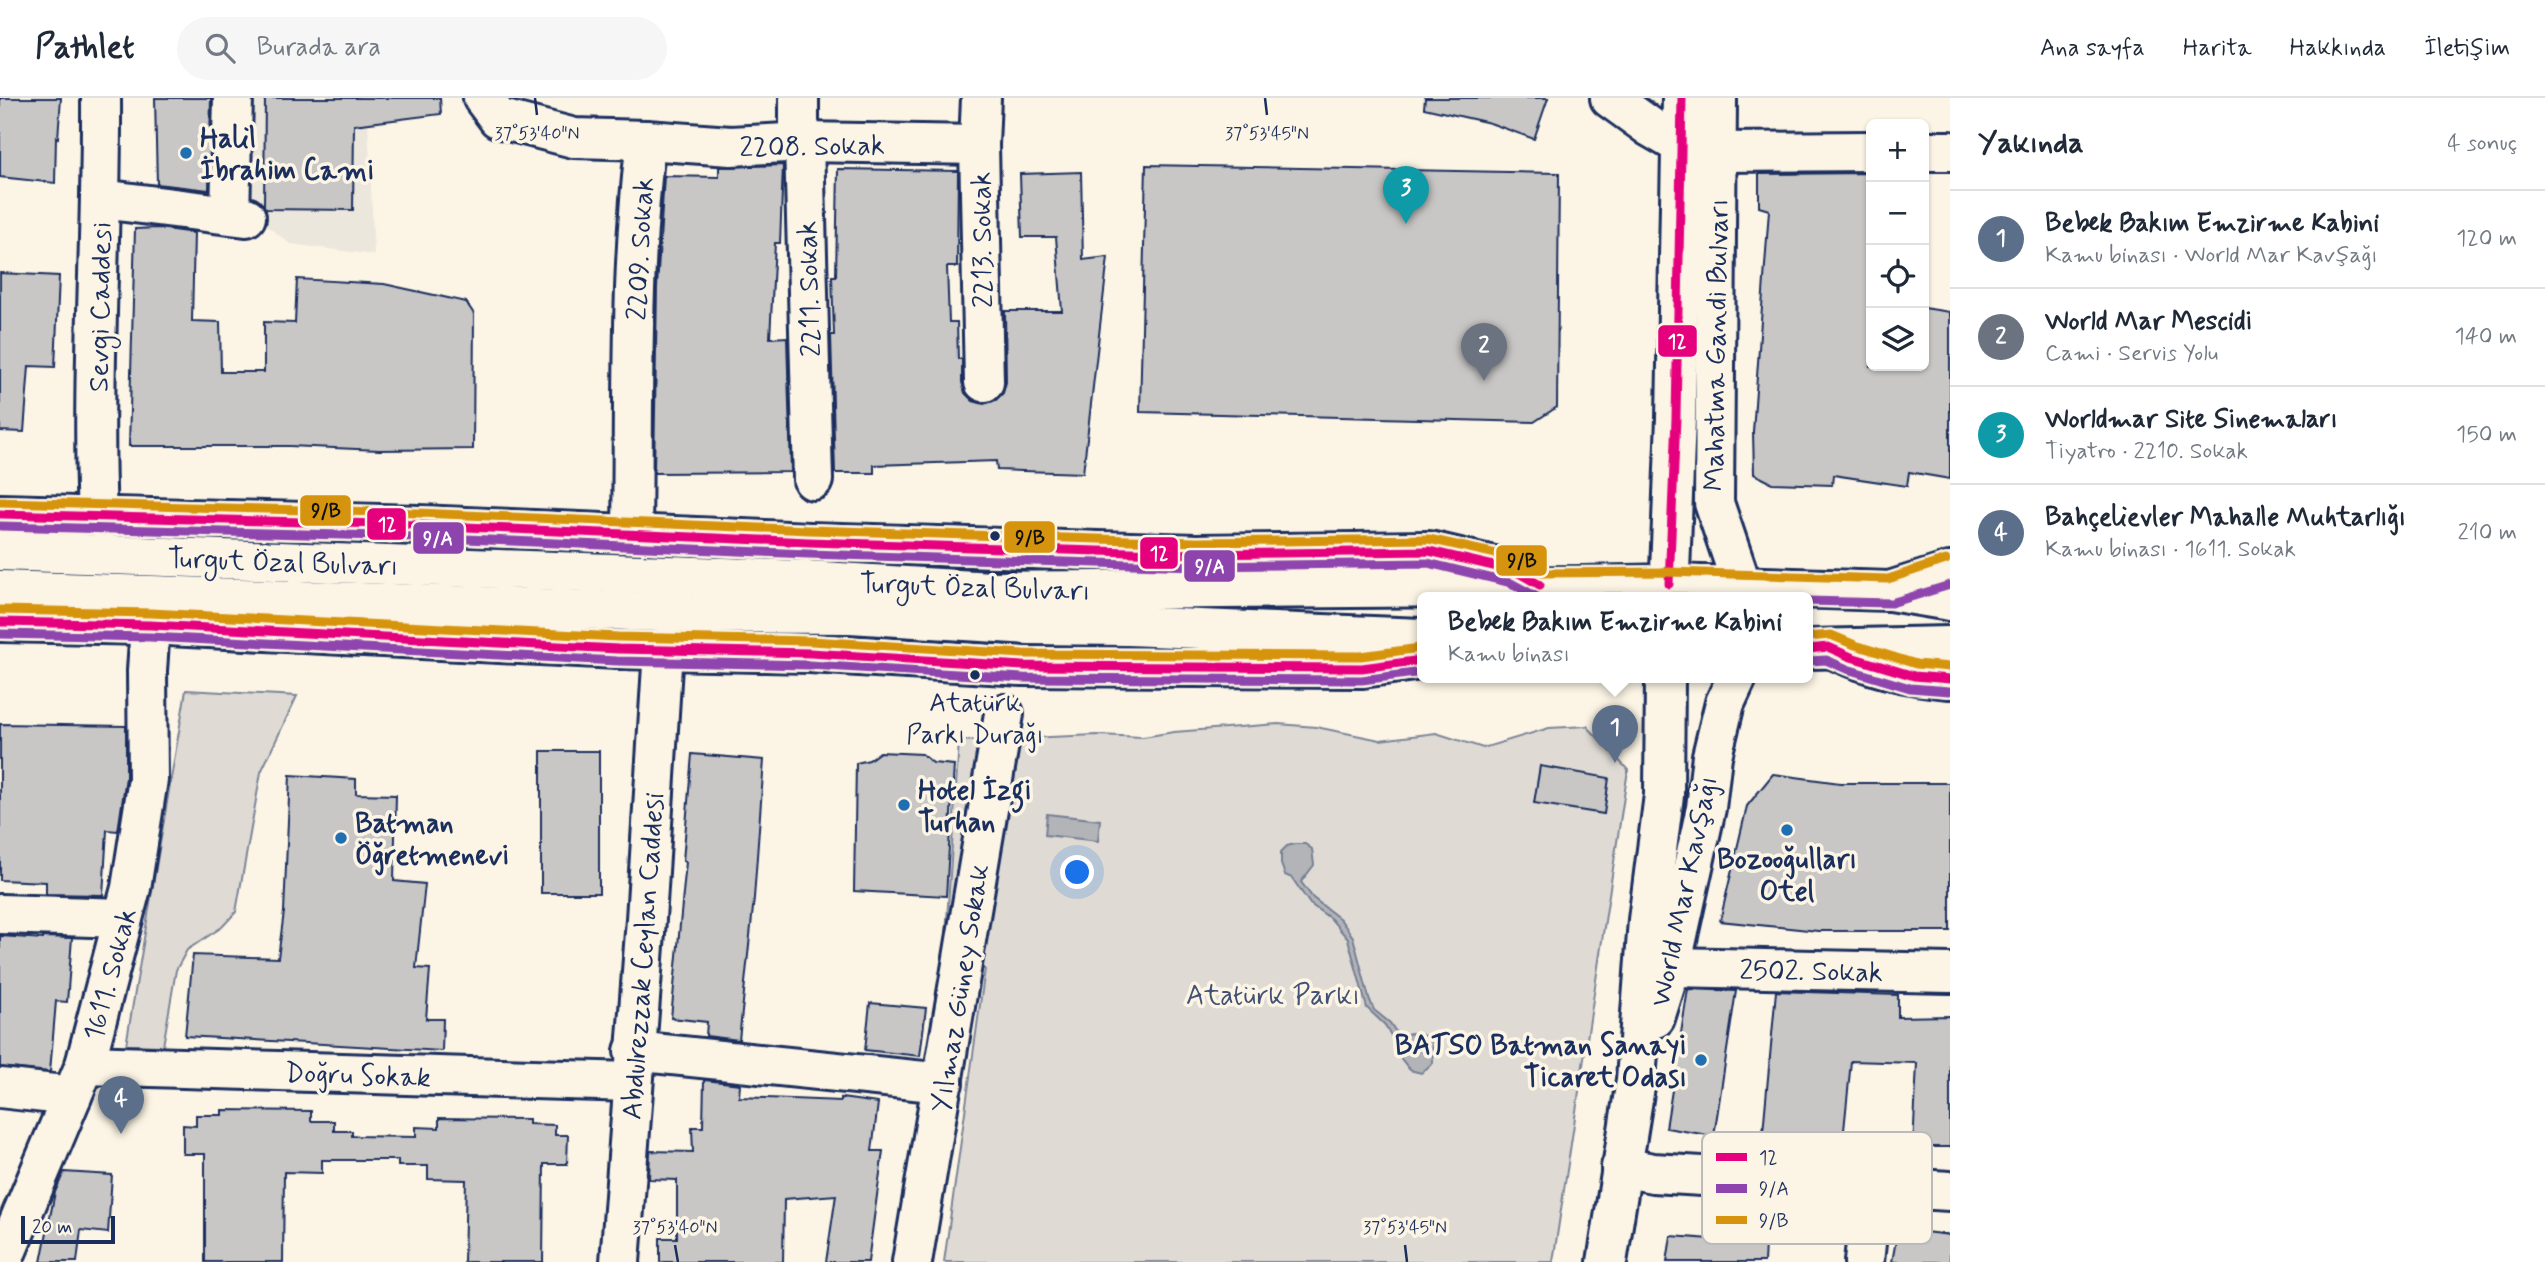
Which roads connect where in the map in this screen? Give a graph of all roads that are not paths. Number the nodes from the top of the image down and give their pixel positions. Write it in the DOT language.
graph roads {
  1 [pos="100,98"];
  2 [pos="233,98"];
  3 [pos="483,98"];
  4 [pos="799,98"];
  5 [pos="981,98"];
  6 [pos="1610,98"];
  7 [pos="1682,98"];
  8 [pos="1717,98"];
  9 [pos="646,140"];
  10 [pos="804,142"];
  11 [pos="979,145"];
  12 [pos="1699,148"];
  13 [pos="1866,151"];
  14 [pos="1929,151"];
  15 [pos="1950,151"];
  16 [pos="101,199"];
  17 [pos="984,382"];
  18 [pos="813,480"];
  19 [pos="1672,503"];
  20 [pos="0,514"];
  21 [pos="97,517"];
  22 [pos="632,533"];
  23 [pos="0,551"];
  24 [pos="1950,572"];
  25 [pos="1540,585"];
  26 [pos="1602,586"];
  27 [pos="1740,587"];
  28 [pos="0,590"];
  29 [pos="1669,590"];
  30 [pos="1890,591"];
  31 [pos="1950,600"];
  32 [pos="0,622"];
  33 [pos="150,625"];
  34 [pos="1417,638"];
  35 [pos="1950,646"];
  36 [pos="1818,648"];
  37 [pos="663,650"];
  38 [pos="1417,661"];
  39 [pos="1950,679"];
  40 [pos="1665,683"];
  41 [pos="1734,683"];
  42 [pos="1004,714"];
  43 [pos="0,914"];
  44 [pos="123,918"];
  45 [pos="1671,967"];
  46 [pos="1950,973"];
  47 [pos="633,1066"];
  48 [pos="78,1080"];
  49 [pos="1636,1080"];
  50 [pos="943,1083"];
  51 [pos="0,1088"];
  52 [pos="1621,1167"];
  53 [pos="1702,1176"];
  54 [pos="1932,1190"];
  55 [pos="1950,1191"];
  56 [pos="1866,1244"];
  57 [pos="3,1256"];
  58 [pos="620,1262"];
  59 [pos="912,1262"];
  60 [pos="1606,1262"];
  61 [pos="1864,1262"];
  1 -- 16 [label="street, Sevgi Caddesi"];
  2 -- 16 [label="street"];
  3 -- 9 [label="street, 2209. Sokak"];
  4 -- 10 [label="street, 2211. Sokak"];
  5 -- 11 [label="street, 2213. Sokak"];
  6 -- 12 [label="street"];
  7 -- 12 [label="street, Mahatma Gandi Bulvarı"];
  8 -- 12 [label="street, Mahatma Gandi Bulvarı"];
  9 -- 10 [label="street, 2208. Sokak"];
  9 -- 22 [label="street, 2209. Sokak"];
  10 -- 11 [label="street, 2208. Sokak"];
  10 -- 18 [label="street, 2211. Sokak"];
  11 -- 17 [label="street, 2213. Sokak"];
  12 -- 13 [label="street"];
  12 -- 19 [label="street, Mahatma Gandi Bulvarı"];
  12 -- 27 [label="street, Mahatma Gandi Bulvarı"];
  14 -- 15 [label="street"];
  16 -- 21 [label="street, Sevgi Caddesi"];
  19 -- 26 [label="street"];
  19 -- 29 [label="street, Mahatma Gandi Bulvarı"];
  20 -- 21 [label="street"];
  21 -- 22 [label="street"];
  22 -- 25 [label="street"];
  23 -- 25 [label="street, Turgut Özal Bulvarı"];
  24 -- 30 [label="street"];
  25 -- 26 [label="street, Turgut Özal Bulvarı"];
  26 -- 29 [label="street, Turgut Özal Bulvarı"];
  27 -- 29 [label="street, Turgut Özal Bulvarı"];
  27 -- 30 [label="street, Turgut Özal Bulvarı"];
  28 -- 34 [label="street, Turgut Özal Bulvarı"];
  30 -- 31 [label="street, Turgut Özal Bulvarı"];
  32 -- 33 [label="street"];
  33 -- 37 [label="street"];
  33 -- 44 [label="street, 1611. Sokak"];
  35 -- 36 [label="street"];
  36 -- 39 [label="street"];
  37 -- 38 [label="street"];
  37 -- 47 [label="street, Abdulrezzak Ceylan Caddesi"];
  40 -- 49 [label="street, World Mar Kavşağı"];
  41 -- 45 [label="street, World Mar Kavşağı"];
  42 -- 50 [label="street, Yılmaz Güney Sokak"];
  43 -- 44 [label="street"];
  44 -- 48 [label="street, 1611. Sokak"];
  45 -- 46 [label="street, 2502. Sokak"];
  45 -- 49 [label="street, World Mar Kavşağı"];
  47 -- 48 [label="street, Doğru Sokak"];
  47 -- 50 [label="street, Doğru Sokak"];
  47 -- 58 [label="street, Abdulrezzak Ceylan Caddesi"];
  48 -- 51 [label="street, Doğru Sokak"];
  48 -- 57 [label="street, 1611. Sokak"];
  49 -- 52 [label="street"];
  50 -- 59 [label="street, Yılmaz Güney Sokak"];
  52 -- 53 [label="street"];
  52 -- 60 [label="street"];
  54 -- 55 [label="street"];
  56 -- 61 [label="street"];
}
